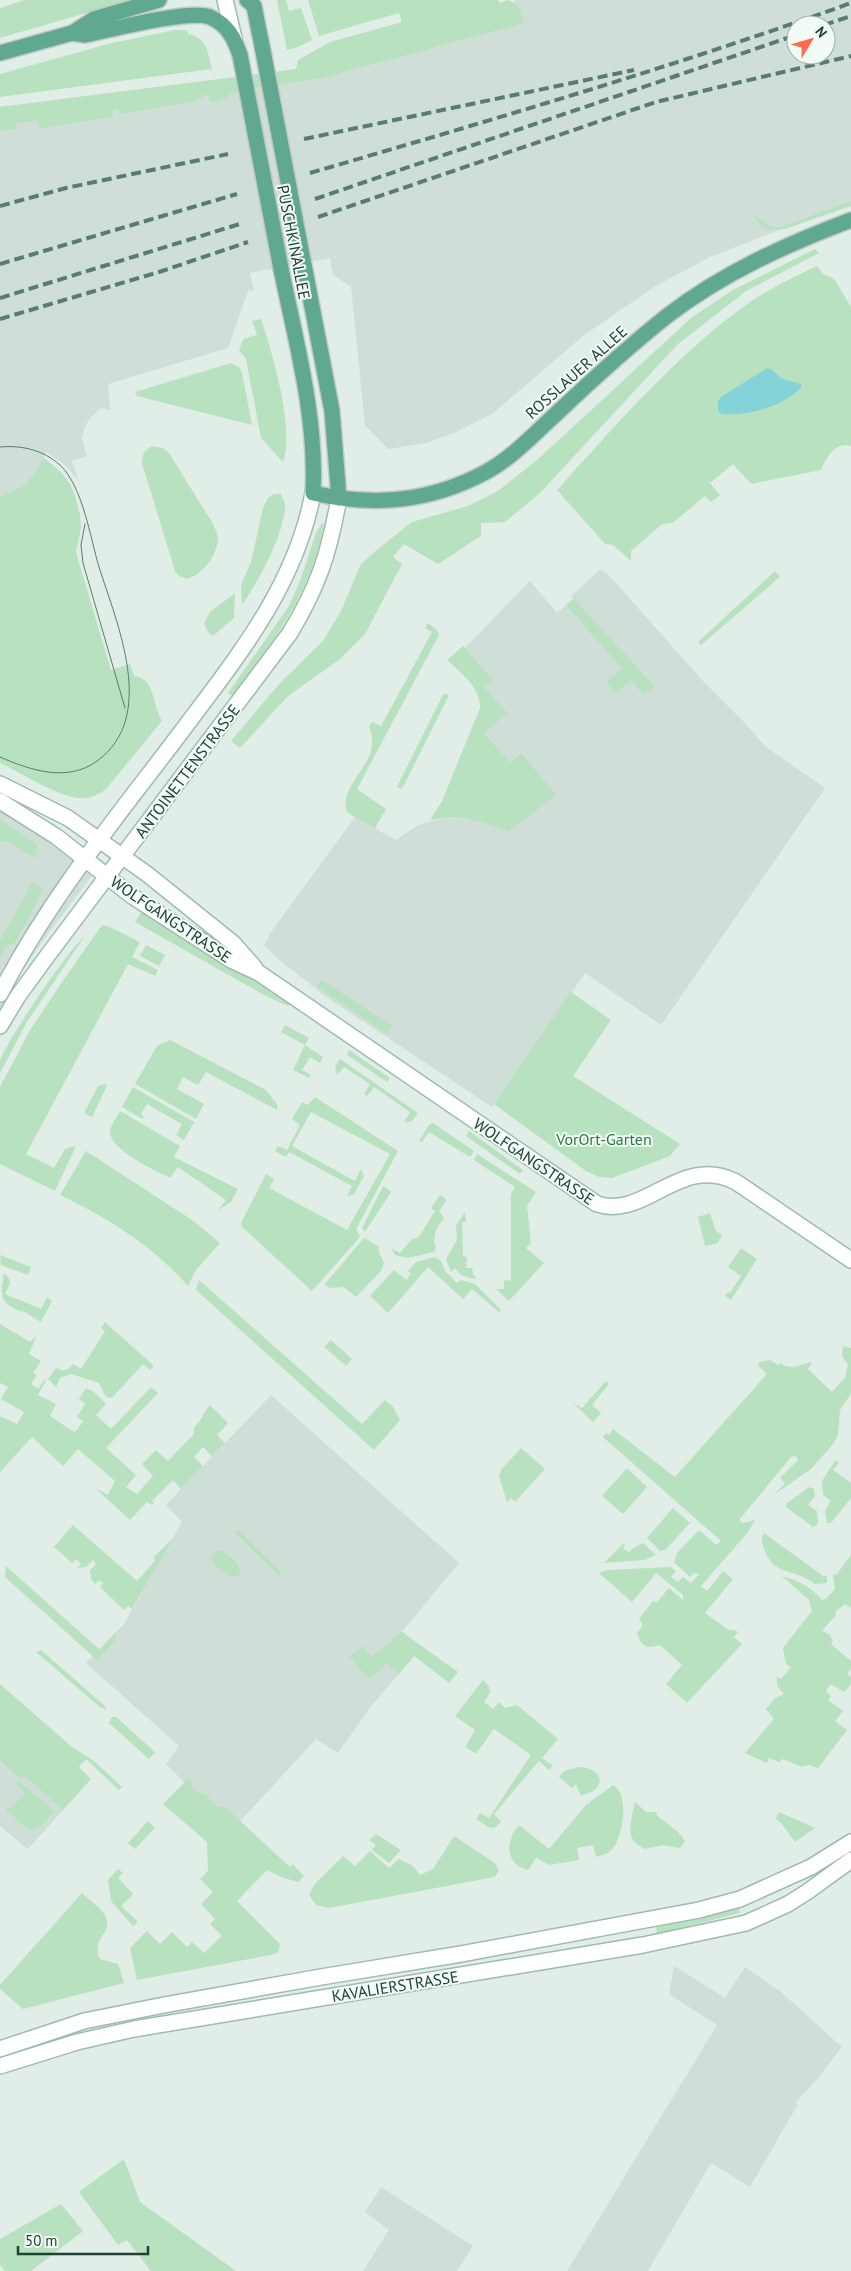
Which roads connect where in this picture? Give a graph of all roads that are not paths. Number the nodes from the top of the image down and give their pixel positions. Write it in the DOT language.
graph roads {
  1 [pos="159,0"];
  2 [pos="225,0"];
  3 [pos="251,2"];
  4 [pos="72,33"];
  5 [pos="234,38"];
  6 [pos="0,54"];
  7 [pos="851,220"];
  8 [pos="313,493"];
  9 [pos="339,498"];
  10 [pos="0,784"];
  11 [pos="0,801"];
  12 [pos="101,840"];
  13 [pos="123,856"];
  14 [pos="86,859"];
  15 [pos="108,876"];
  16 [pos="259,973"];
  17 [pos="0,994"];
  18 [pos="0,1026"];
  19 [pos="851,1260"];
  20 [pos="851,1842"];
  21 [pos="851,1860"];
  22 [pos="0,2049"];
  23 [pos="0,2066"];
  1 -- 4 [label="main road"];
  2 -- 5 [label="main road, PUSCHKINALLEE"];
  3 -- 9 [label="main road, PUSCHKINALLEE, bridge"];
  4 -- 5 [label="main road"];
  4 -- 6 [label="main road"];
  5 -- 8 [label="main road, PUSCHKINALLEE, bridge"];
  7 -- 9 [label="main road, ROSSLAUER ALLEE"];
  8 -- 9 [label="main road, ROSSLAUER ALLEE"];
  8 -- 12 [label="main road, ANTOINETTENSTRASSE"];
  9 -- 13 [label="main road, ANTOINETTENSTRASSE"];
  10 -- 12 [label="main road, WOLFGANGSTRASSE"];
  11 -- 14 [label="main road, WOLFGANGSTRASSE"];
  12 -- 13 [label="main road, WOLFGANGSTRASSE"];
  12 -- 14 [label="main road, ANTOINETTENSTRASSE"];
  13 -- 15 [label="main road, ANTOINETTENSTRASSE"];
  13 -- 16 [label="main road, WOLFGANGSTRASSE"];
  14 -- 15 [label="main road, WOLFGANGSTRASSE"];
  14 -- 17 [label="main road, ANTOINETTENSTRASSE"];
  15 -- 16 [label="main road, WOLFGANGSTRASSE"];
  15 -- 18 [label="main road, ANTOINETTENSTRASSE"];
  16 -- 19 [label="main road, WOLFGANGSTRASSE"];
  20 -- 22 [label="main road, KAVALIERSTRASSE"];
  21 -- 23 [label="main road, KAVALIERSTRASSE"];
}
